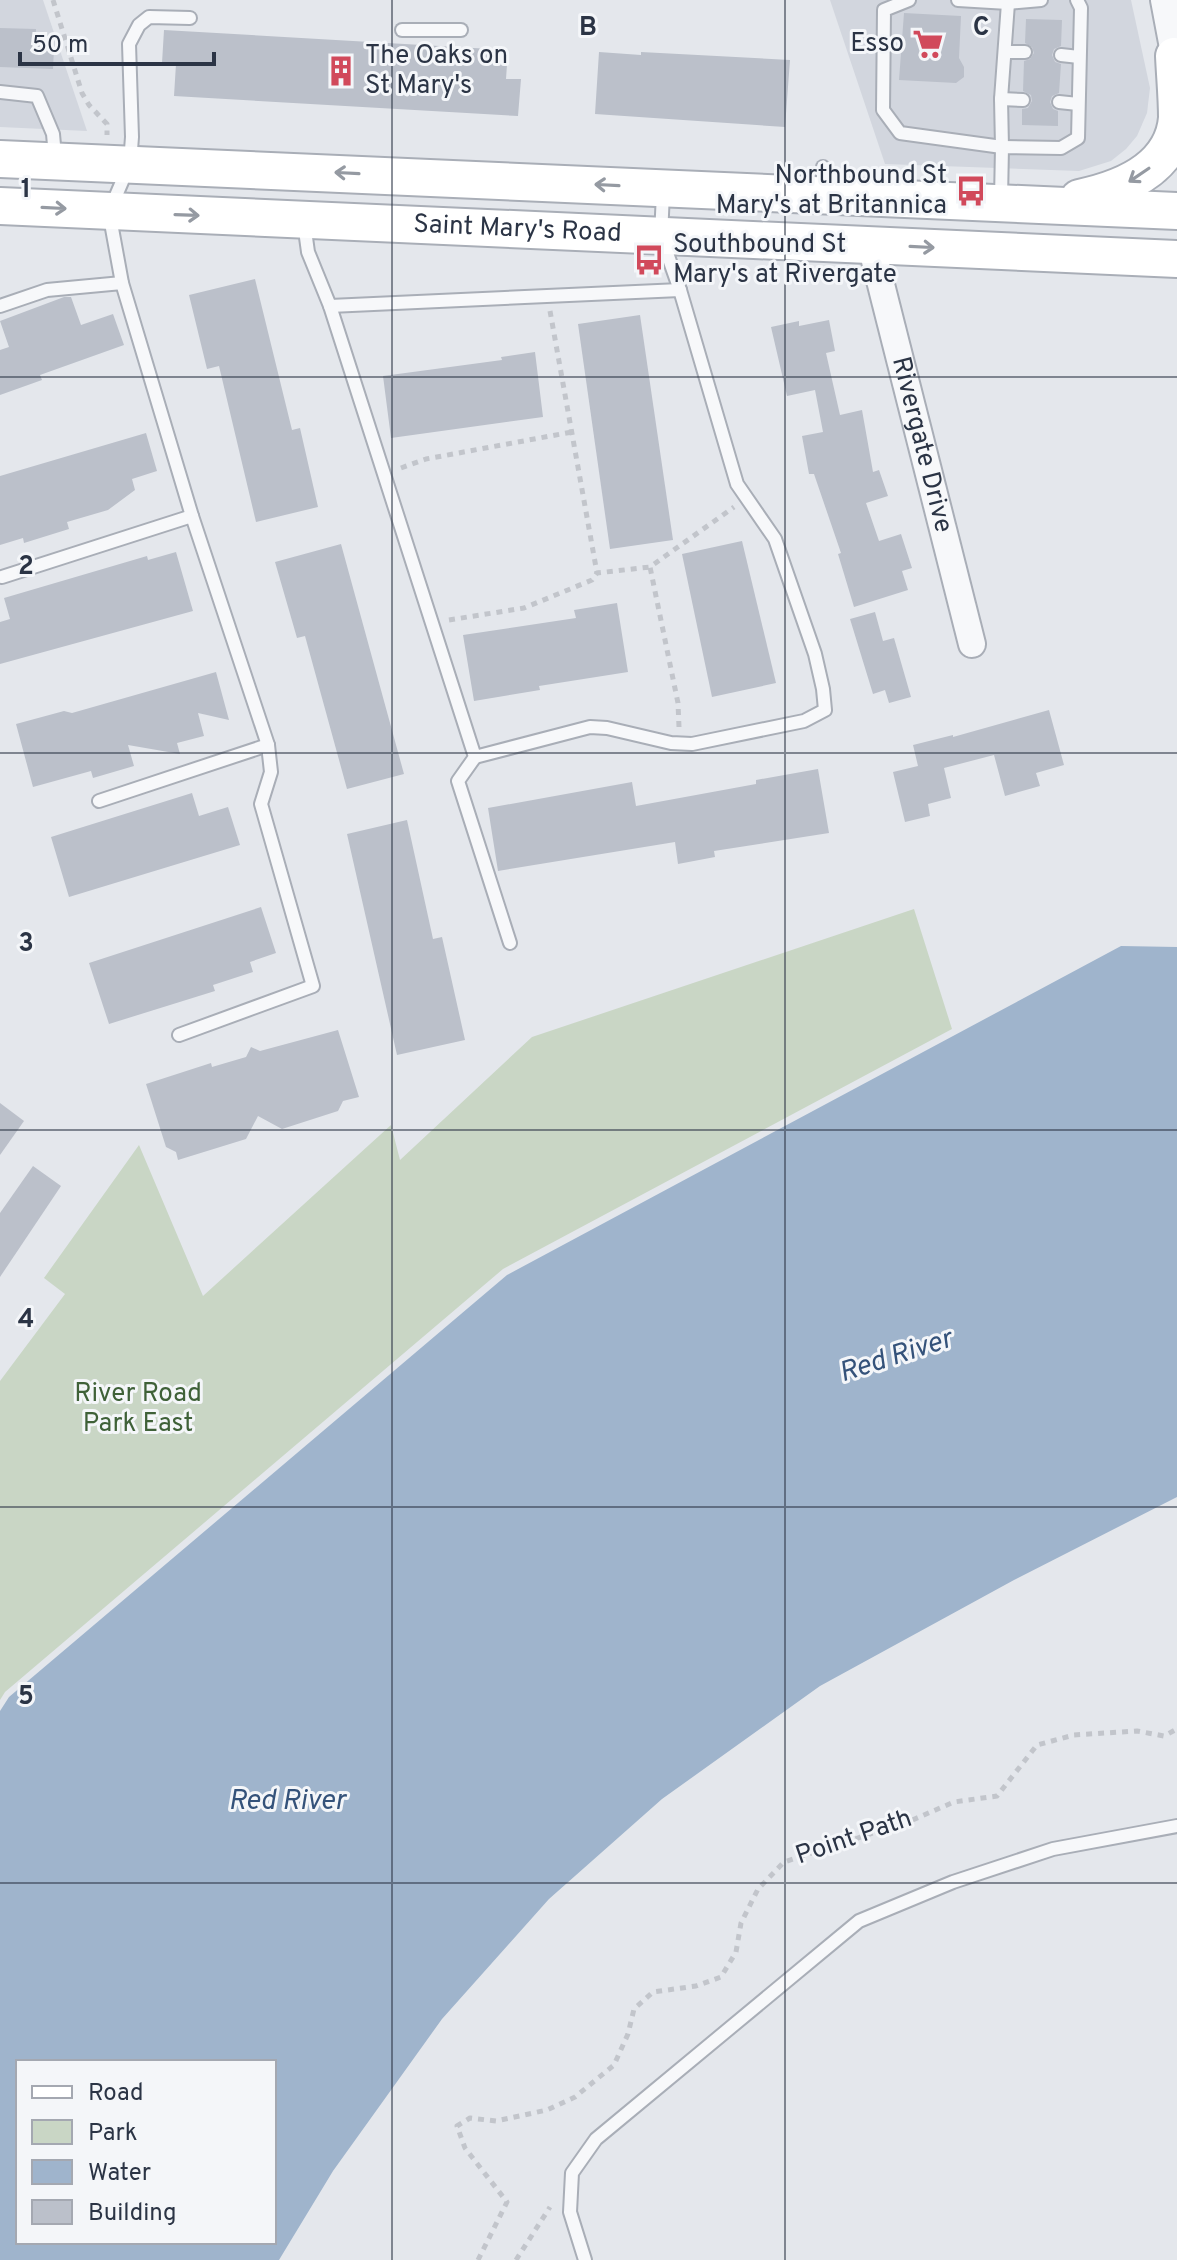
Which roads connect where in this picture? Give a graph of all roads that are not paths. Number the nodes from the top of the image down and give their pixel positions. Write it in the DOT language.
graph roads {
  1 [pos="909,0"];
  2 [pos="958,0"];
  3 [pos="1041,0"];
  4 [pos="1077,0"];
  5 [pos="1164,0"];
  6 [pos="1008,3"];
  7 [pos="885,5"];
  8 [pos="190,18"];
  9 [pos="402,30"];
  10 [pos="461,30"];
  11 [pos="1005,52"];
  12 [pos="1025,52"];
  13 [pos="1061,55"];
  14 [pos="1079,57"];
  15 [pos="1176,62"];
  16 [pos="0,92"];
  17 [pos="1001,99"];
  18 [pos="1023,100"];
  19 [pos="1059,102"];
  20 [pos="1078,104"];
  21 [pos="1002,147"];
  22 [pos="0,159"];
  23 [pos="56,161"];
  24 [pos="130,163"];
  25 [pos="663,187"];
  26 [pos="1001,202"];
  27 [pos="1049,204"];
  28 [pos="0,206"];
  29 [pos="1177,211"];
  30 [pos="109,212"];
  31 [pos="303,220"];
  32 [pos="661,236"];
  33 [pos="871,245"];
  34 [pos="1177,259"];
  35 [pos="122,283"];
  36 [pos="680,290"];
  37 [pos="0,306"];
  38 [pos="330,306"];
  39 [pos="192,516"];
  40 [pos="2,577"];
  41 [pos="972,644"];
  42 [pos="268,745"];
  43 [pos="475,757"];
  44 [pos="99,801"];
  45 [pos="510,943"];
  46 [pos="179,1035"];
  47 [pos="1177,1826"];
  48 [pos="585,2260"];
  1 -- 7 [label="lane"];
  2 -- 6 [label="lane"];
  3 -- 6 [label="lane"];
  4 -- 14 [label="lane"];
  5 -- 15 [label="street"];
  6 -- 11 [label="lane"];
  7 -- 21 [label="lane"];
  8 -- 24 [label="lane"];
  9 -- 10 [label="lane"];
  11 -- 12 [label="lane"];
  11 -- 17 [label="lane"];
  13 -- 14 [label="lane"];
  14 -- 20 [label="lane"];
  15 -- 27 [label="main road, one-way"];
  16 -- 23 [label="lane"];
  17 -- 18 [label="lane"];
  17 -- 21 [label="lane"];
  19 -- 20 [label="lane"];
  20 -- 21 [label="lane"];
  21 -- 26 [label="lane"];
  22 -- 23 [label="main road, Saint Mary's Road"];
  23 -- 24 [label="main road, Saint Mary's Road"];
  25 -- 24 [label="main road, Saint Mary's Road, one-way"];
  24 -- 30 [label="lane"];
  25 -- 26 [label="main road, Saint Mary's Road"];
  25 -- 32 [label="lane"];
  26 -- 27 [label="main road, Saint Mary's Road"];
  27 -- 29 [label="main road, Saint Mary's Road"];
  28 -- 30 [label="main road, Saint Mary's Road, one-way"];
  30 -- 31 [label="main road, Saint Mary's Road, one-way"];
  30 -- 35 [label="lane"];
  31 -- 32 [label="main road, Saint Mary's Road"];
  31 -- 38 [label="lane"];
  32 -- 33 [label="main road, Saint Mary's Road"];
  32 -- 36 [label="lane"];
  33 -- 34 [label="main road, Saint Mary's Road, one-way"];
  33 -- 41 [label="street, Rivergate Drive"];
  35 -- 37 [label="lane"];
  35 -- 39 [label="lane"];
  36 -- 38 [label="lane"];
  36 -- 43 [label="lane"];
  38 -- 43 [label="lane"];
  39 -- 40 [label="lane"];
  39 -- 42 [label="lane"];
  42 -- 44 [label="lane"];
  42 -- 46 [label="lane"];
  43 -- 45 [label="lane"];
  47 -- 48 [label="lane"];
}
